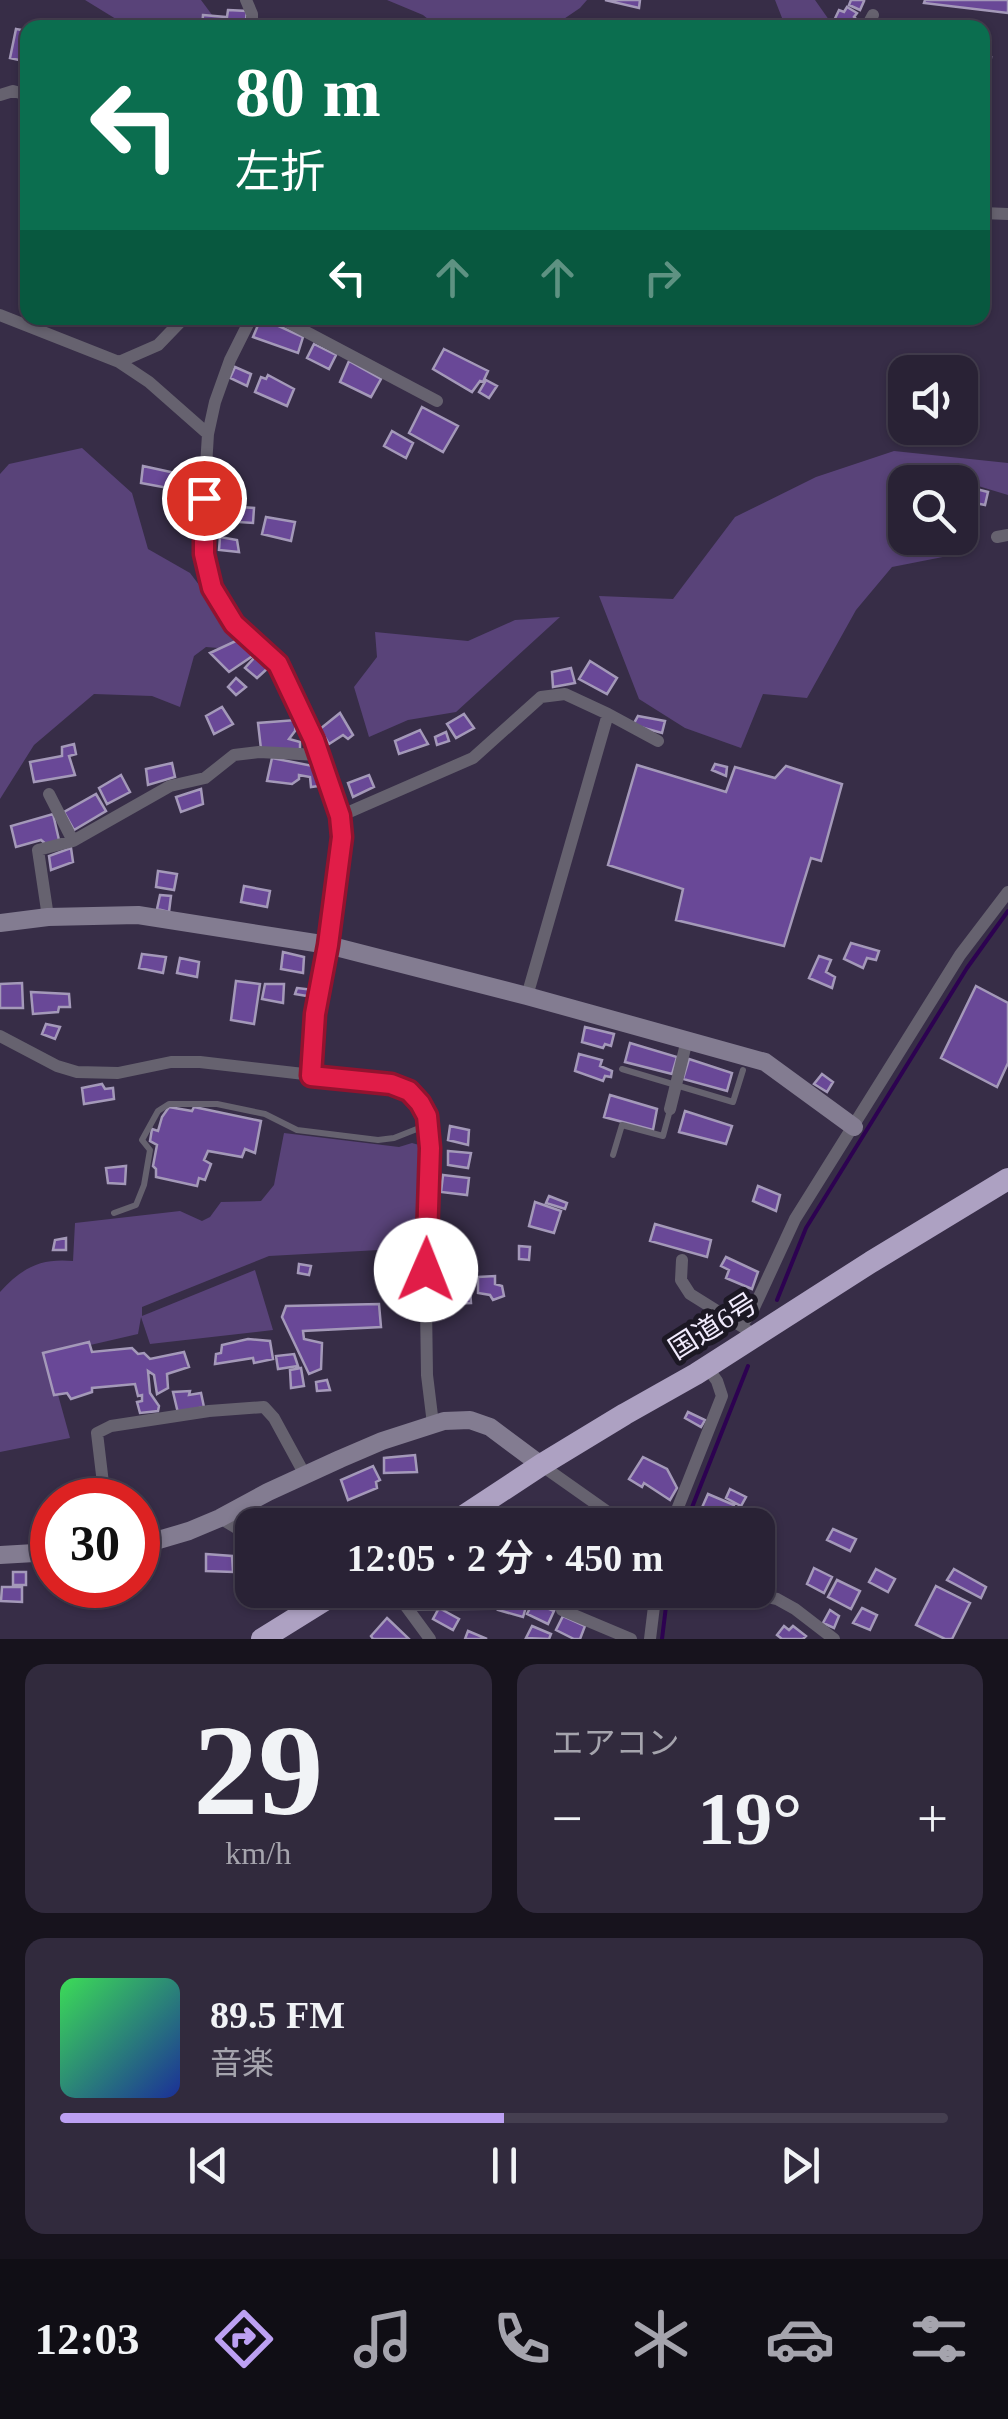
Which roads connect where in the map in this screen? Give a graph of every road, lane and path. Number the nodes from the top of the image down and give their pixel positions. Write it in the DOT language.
graph roads {
  1 [pos="27,325"];
  2 [pos="177,325"];
  3 [pos="248,325"];
  4 [pos="293,325"];
  5 [pos="119,362"];
  6 [pos="437,401"];
  7 [pos="208,434"];
  8 [pos="608,714"];
  9 [pos="658,741"];
  10 [pos="319,754"];
  11 [pos="50,794"];
  12 [pos="340,816"];
  13 [pos="74,840"];
  14 [pos="1008,892"];
  15 [pos="48,916"];
  16 [pos="0,923"];
  17 [pos="328,945"];
  18 [pos="528,996"];
  19 [pos="0,1036"];
  20 [pos="687,1040"];
  21 [pos="622,1070"];
  22 [pos="743,1070"];
  23 [pos="311,1076"];
  24 [pos="676,1085"];
  25 [pos="670,1108"];
  26 [pos="428,1125"];
  27 [pos="854,1127"];
  28 [pos="613,1155"];
  29 [pos="1008,1179"];
  30 [pos="114,1213"];
  31 [pos="682,1260"];
  32 [pos="748,1330"];
  33 [pos="707,1367"];
  34 [pos="433,1424"];
  35 [pos="541,1465"];
  36 [pos="305,1475"];
  37 [pos="102,1478"];
  38 [pos="476,1508"];
  39 [pos="602,1508"];
  40 [pos="678,1508"];
  41 [pos="220,1518"];
  42 [pos="235,1527"];
  43 [pos="160,1540"];
  44 [pos="30,1553"];
  45 [pos="0,1555"];
  46 [pos="775,1599"];
  47 [pos="312,1608"];
  48 [pos="407,1608"];
  49 [pos="654,1608"];
  50 [pos="562,1610"];
  51 [pos="262,1639"];
  52 [pos="430,1639"];
  53 [pos="631,1639"];
  54 [pos="650,1639"];
  55 [pos="834,1639"];
  1 -- 5 [label="street"];
  2 -- 5 [label="street"];
  3 -- 7 [label="street"];
  4 -- 6 [label="street"];
  5 -- 7 [label="street"];
  7 -- 10 [label="street"];
  8 -- 9 [label="street"];
  8 -- 12 [label="street"];
  8 -- 18 [label="street"];
  10 -- 12 [label="street"];
  10 -- 13 [label="street"];
  11 -- 13 [label="street"];
  12 -- 17 [label="street"];
  13 -- 15 [label="street"];
  14 -- 27 [label="street"];
  15 -- 16 [label="street"];
  15 -- 17 [label="street"];
  17 -- 18 [label="street"];
  17 -- 23 [label="street"];
  18 -- 20 [label="street"];
  19 -- 23 [label="street"];
  20 -- 24 [label="street"];
  20 -- 27 [label="street"];
  21 -- 24 [label="lane"];
  22 -- 24 [label="lane"];
  23 -- 26 [label="street"];
  24 -- 25 [label="street"];
  25 -- 28 [label="lane"];
  26 -- 30 [label="lane"];
  26 -- 34 [label="street"];
  27 -- 32 [label="street"];
  29 -- 32 [label="highway, 国道6号"];
  31 -- 32 [label="street"];
  32 -- 33 [label="highway, 国道6号"];
  33 -- 35 [label="highway, 国道6号"];
  33 -- 40 [label="street"];
  34 -- 35 [label="street"];
  34 -- 36 [label="street"];
  35 -- 38 [label="highway, 国道6号"];
  35 -- 39 [label="street"];
  36 -- 37 [label="street"];
  36 -- 41 [label="street"];
  41 -- 42 [label="street"];
  41 -- 43 [label="street"];
  44 -- 45 [label="street"];
  46 -- 55 [label="street"];
  47 -- 51 [label="highway"];
  48 -- 52 [label="street"];
  49 -- 54 [label="street"];
  50 -- 53 [label="street"];
}
